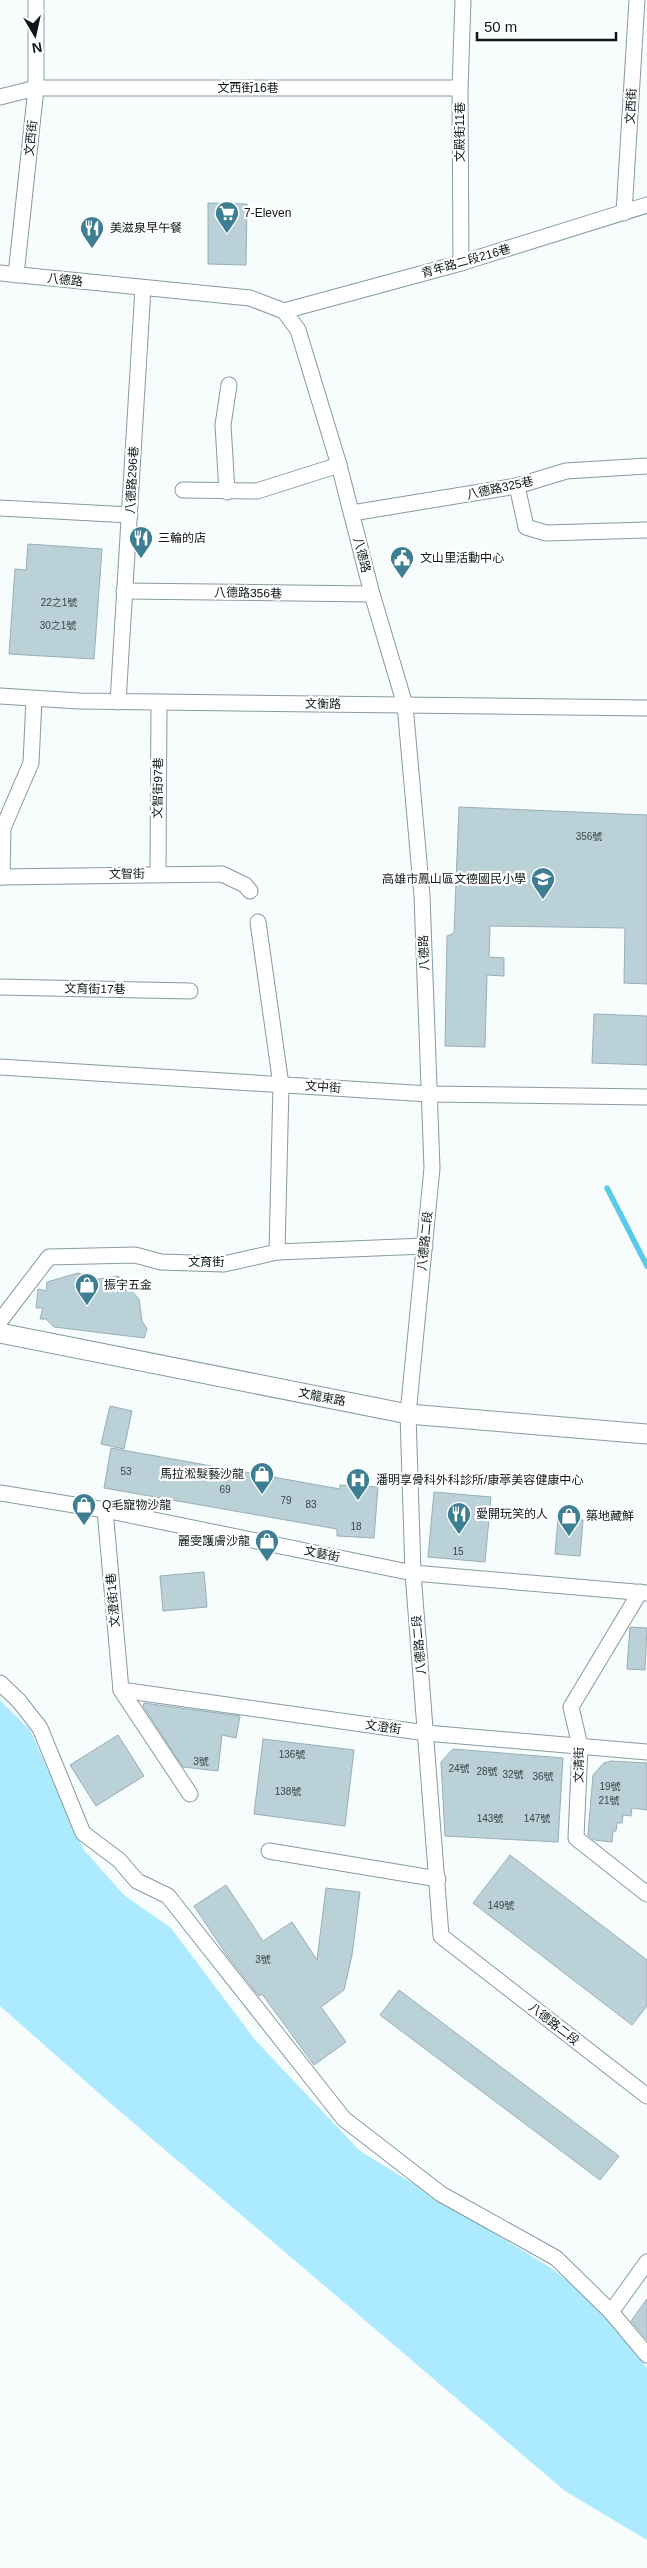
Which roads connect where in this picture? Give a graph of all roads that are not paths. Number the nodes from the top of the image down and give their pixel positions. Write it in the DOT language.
graph roads {
  1 [pos="36,0"];
  2 [pos="463,0"];
  3 [pos="637,0"];
  4 [pos="36,88"];
  5 [pos="460,88"];
  6 [pos="0,97"];
  7 [pos="647,205"];
  8 [pos="624,213"];
  9 [pos="461,263"];
  10 [pos="0,273"];
  11 [pos="16,274"];
  12 [pos="143,288"];
  13 [pos="284,311"];
  14 [pos="228,385"];
  15 [pos="339,466"];
  16 [pos="647,466"];
  17 [pos="517,486"];
  18 [pos="183,490"];
  19 [pos="227,492"];
  20 [pos="0,508"];
  21 [pos="352,513"];
  22 [pos="130,515"];
  23 [pos="647,530"];
  24 [pos="124,591"];
  25 [pos="372,594"];
  26 [pos="0,696"];
  27 [pos="34,699"];
  28 [pos="118,702"];
  29 [pos="159,702"];
  30 [pos="405,705"];
  31 [pos="647,708"];
  32 [pos="158,873"];
  33 [pos="1,877"];
  34 [pos="250,890"];
  35 [pos="258,922"];
  36 [pos="0,986"];
  37 [pos="190,991"];
  38 [pos="0,1067"];
  39 [pos="281,1085"];
  40 [pos="429,1094"];
  41 [pos="647,1097"];
  42 [pos="425,1246"];
  43 [pos="277,1252"];
  44 [pos="0,1321"];
  45 [pos="0,1333"];
  46 [pos="408,1414"];
  47 [pos="647,1434"];
  48 [pos="0,1493"];
  49 [pos="105,1510"];
  50 [pos="413,1573"];
  51 [pos="644,1592"];
  52 [pos="0,1683"];
  53 [pos="121,1690"];
  54 [pos="426,1733"];
  55 [pos="580,1746"];
  56 [pos="647,1752"];
  57 [pos="190,1794"];
  58 [pos="269,1851"];
  59 [pos="438,1878"];
  60 [pos="647,1894"];
  61 [pos="647,2096"];
  62 [pos="647,2262"];
  63 [pos="611,2312"];
  64 [pos="647,2355"];
  1 -- 4 [label="street, 文西街"];
  2 -- 5 [label="street, 文殿街11巷"];
  3 -- 8 [label="street, 文西街"];
  4 -- 5 [label="street, 文西街16巷"];
  4 -- 6 [label="street, 文西街16巷"];
  4 -- 11 [label="street, 文西街"];
  5 -- 9 [label="street, 文殿街11巷"];
  7 -- 8 [label="street, 青年路二段216巷"];
  8 -- 9 [label="street, 青年路二段216巷"];
  9 -- 13 [label="street, 青年路二段216巷"];
  10 -- 11 [label="street, 八德路"];
  11 -- 12 [label="street, 八德路"];
  12 -- 13 [label="street, 八德路"];
  12 -- 22 [label="street, 八德路296巷"];
  13 -- 15 [label="street, 八德路"];
  14 -- 19 [label="street"];
  15 -- 19 [label="street"];
  15 -- 21 [label="street, 八德路"];
  16 -- 17 [label="street, 八德路325巷"];
  17 -- 21 [label="street, 八德路325巷"];
  17 -- 23 [label="street"];
  18 -- 19 [label="street"];
  20 -- 22 [label="street"];
  21 -- 25 [label="street, 八德路"];
  22 -- 24 [label="street, 八德路296巷"];
  24 -- 25 [label="street, 八德路356巷"];
  24 -- 28 [label="street, 八德路296巷"];
  25 -- 30 [label="street, 八德路"];
  26 -- 27 [label="street, 文衡路"];
  27 -- 28 [label="street, 文衡路"];
  27 -- 33 [label="street"];
  28 -- 29 [label="street, 文衡路"];
  29 -- 30 [label="street, 文衡路"];
  29 -- 32 [label="street, 文智街97巷"];
  30 -- 31 [label="street, 文衡路"];
  30 -- 40 [label="street, 八德路"];
  32 -- 33 [label="street, 文智街"];
  32 -- 34 [label="street, 文智街"];
  35 -- 39 [label="street"];
  36 -- 37 [label="street, 文育街17巷"];
  38 -- 39 [label="street, 文中街"];
  39 -- 40 [label="street, 文中街"];
  39 -- 43 [label="street"];
  40 -- 41 [label="street, 文中街"];
  40 -- 42 [label="street, 八德路二段"];
  42 -- 43 [label="street"];
  42 -- 46 [label="street, 八德路二段"];
  43 -- 44 [label="street, 文育街"];
  45 -- 46 [label="street, 文龍東路"];
  46 -- 47 [label="street, 文龍東路"];
  46 -- 50 [label="street, 八德路二段"];
  48 -- 49 [label="street, 文藝街"];
  49 -- 50 [label="street, 文藝街"];
  49 -- 53 [label="street, 文澄街1巷"];
  50 -- 51 [label="street, 文藝街"];
  50 -- 54 [label="street, 八德路二段"];
  51 -- 55 [label="street, 文清街"];
  52 -- 63 [label="street"];
  53 -- 54 [label="street, 文澄街"];
  53 -- 57 [label="street"];
  54 -- 55 [label="street, 文澄街"];
  54 -- 59 [label="street, 八德路二段"];
  55 -- 56 [label="street, 文澄街"];
  55 -- 60 [label="street, 文清街"];
  58 -- 59 [label="street"];
  59 -- 61 [label="street, 八德路二段"];
  62 -- 63 [label="street"];
  63 -- 64 [label="street"];
}
